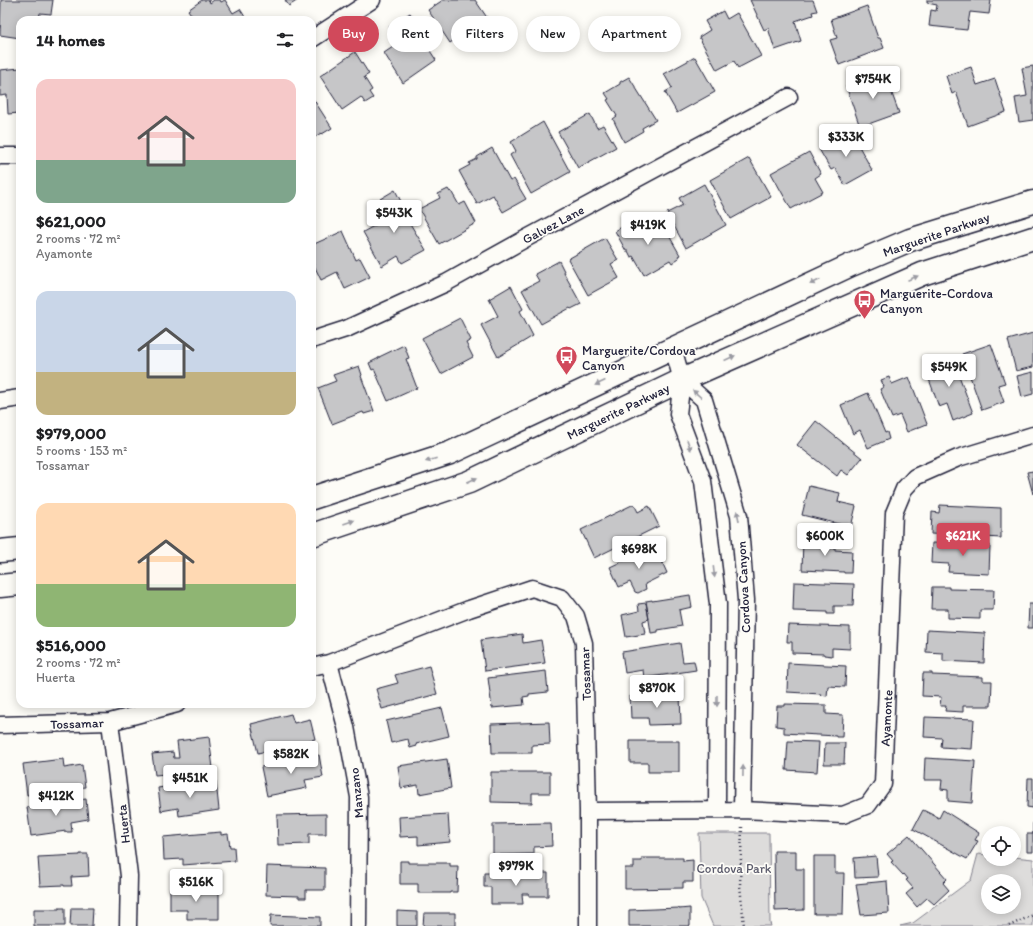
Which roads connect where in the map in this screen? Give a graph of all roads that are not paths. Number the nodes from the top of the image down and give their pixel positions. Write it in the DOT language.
graph roads {
  1 [pos="372,0"];
  2 [pos="316,36"];
  3 [pos="789,97"];
  4 [pos="0,156"];
  5 [pos="16,156"];
  6 [pos="1033,202"];
  7 [pos="1033,238"];
  8 [pos="316,339"];
  9 [pos="673,348"];
  10 [pos="682,380"];
  11 [pos="16,399"];
  12 [pos="0,401"];
  13 [pos="1033,435"];
  14 [pos="316,497"];
  15 [pos="316,534"];
  16 [pos="16,549"];
  17 [pos="0,551"];
  18 [pos="16,584"];
  19 [pos="0,586"];
  20 [pos="329,663"];
  21 [pos="316,666"];
  22 [pos="162,708"];
  23 [pos="110,722"];
  24 [pos="0,725"];
  25 [pos="717,810"];
  26 [pos="742,810"];
  27 [pos="588,811"];
  28 [pos="128,926"];
  29 [pos="358,926"];
  30 [pos="588,926"];
  1 -- 2 [label="street"];
  3 -- 8 [label="street, Galvez Lane"];
  4 -- 5 [label="street"];
  6 -- 9 [label="main road, Marguerite Parkway, one-way"];
  10 -- 7 [label="main road, Marguerite Parkway, one-way"];
  9 -- 10 [label="street, Cordova Canyon"];
  9 -- 14 [label="main road, Marguerite Parkway, one-way"];
  15 -- 10 [label="main road, Marguerite Parkway, one-way"];
  10 -- 25 [label="street, Cordova Canyon, one-way"];
  26 -- 10 [label="street, Cordova Canyon, one-way"];
  11 -- 12 [label="street"];
  13 -- 26 [label="street, Ayamonte"];
  16 -- 17 [label="main road"];
  18 -- 19 [label="main road"];
  20 -- 21 [label="street, Tossamar"];
  20 -- 27 [label="street, Tossamar"];
  20 -- 29 [label="street, Manzano"];
  22 -- 23 [label="street, Tossamar"];
  23 -- 24 [label="street, Tossamar"];
  23 -- 28 [label="street, Huerta"];
  25 -- 26 [label="street, Ayamonte"];
  25 -- 27 [label="street, Ayamonte"];
  27 -- 30 [label="street, Tossamar"];
}
